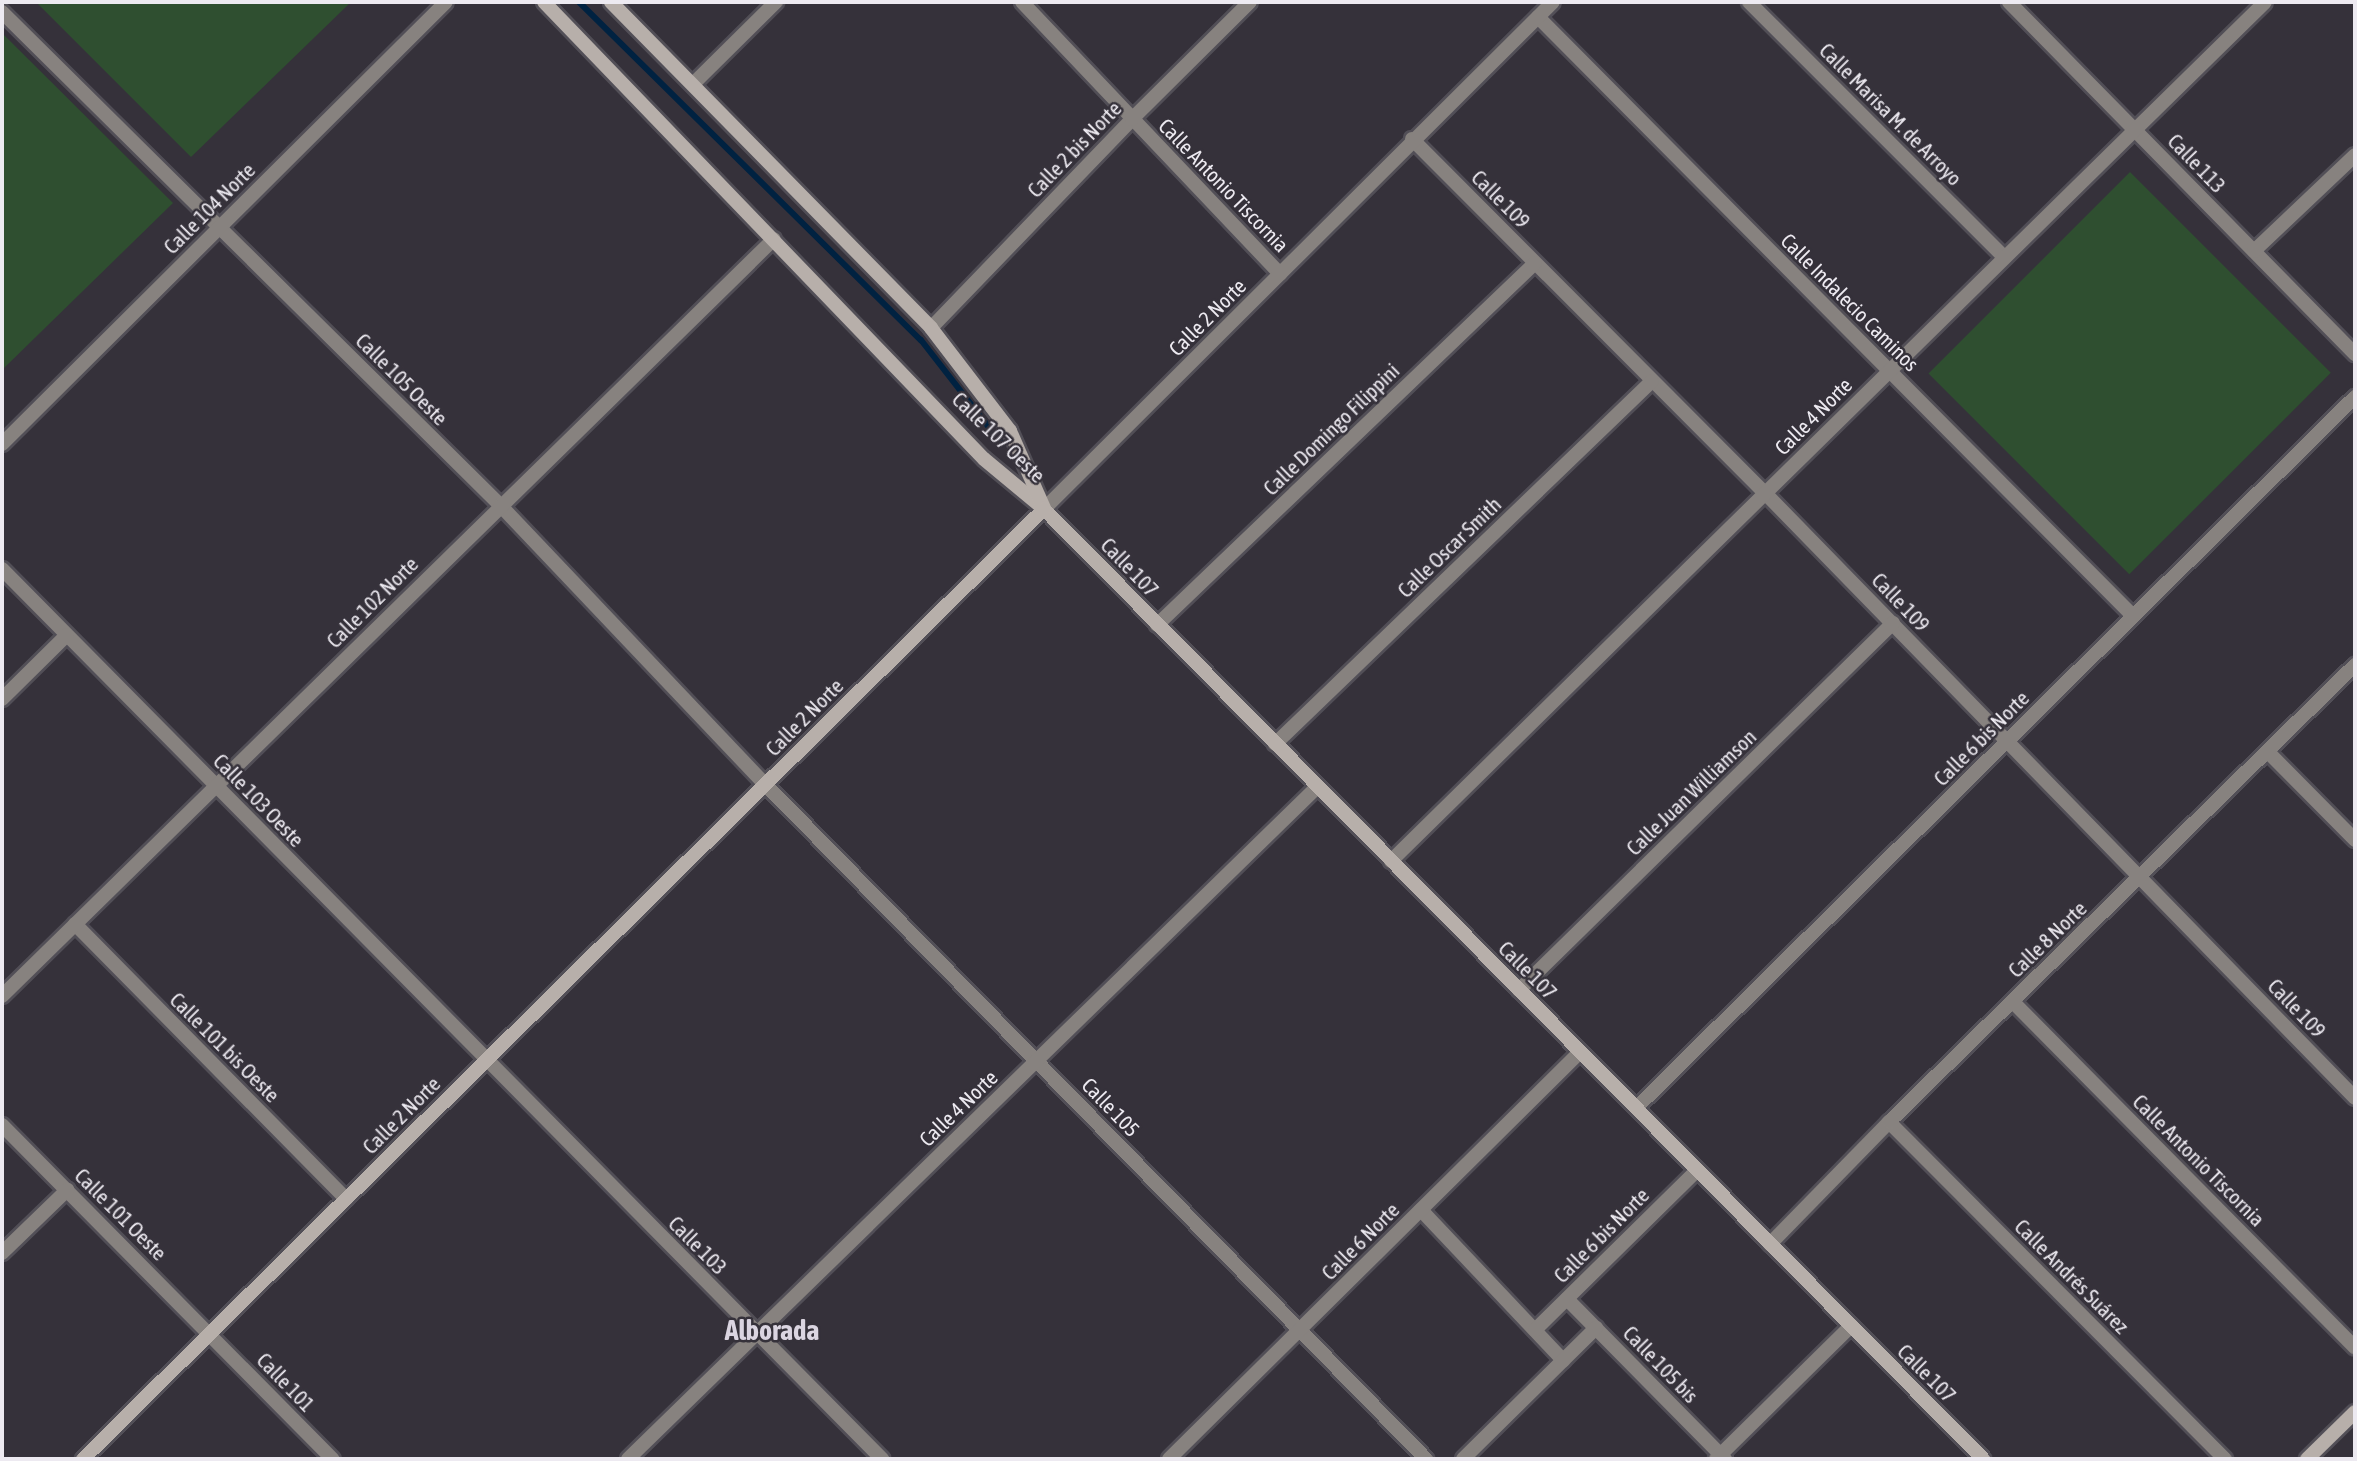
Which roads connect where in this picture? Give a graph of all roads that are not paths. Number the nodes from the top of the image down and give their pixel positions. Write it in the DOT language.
graph roads {
  1 [pos="446,2"];
  2 [pos="544,2"];
  3 [pos="611,2"];
  4 [pos="776,2"];
  5 [pos="1022,2"];
  6 [pos="1250,2"];
  7 [pos="1553,2"];
  8 [pos="1749,2"];
  9 [pos="2009,2"];
  10 [pos="2261,3"];
  11 [pos="2,12"];
  12 [pos="1538,17"];
  13 [pos="693,84"];
  14 [pos="1132,119"];
  15 [pos="2135,130"];
  16 [pos="1412,139"];
  17 [pos="2355,155"];
  18 [pos="219,228"];
  19 [pos="774,239"];
  20 [pos="2254,251"];
  21 [pos="2003,256"];
  22 [pos="1535,263"];
  23 [pos="1280,274"];
  24 [pos="931,328"];
  25 [pos="2355,354"];
  26 [pos="1889,371"];
  27 [pos="1652,381"];
  28 [pos="2355,397"];
  29 [pos="2,444"];
  30 [pos="1765,493"];
  31 [pos="500,505"];
  32 [pos="1044,509"];
  33 [pos="2,569"];
  34 [pos="2133,616"];
  35 [pos="1893,623"];
  36 [pos="1157,625"];
  37 [pos="67,635"];
  38 [pos="2355,665"];
  39 [pos="2,699"];
  40 [pos="2007,741"];
  41 [pos="1275,744"];
  42 [pos="2269,752"];
  43 [pos="765,784"];
  44 [pos="216,785"];
  45 [pos="1317,787"];
  46 [pos="2355,840"];
  47 [pos="1391,861"];
  48 [pos="2141,877"];
  49 [pos="75,924"];
  50 [pos="1519,990"];
  51 [pos="2,996"];
  52 [pos="2012,1002"];
  53 [pos="1580,1052"];
  54 [pos="486,1061"];
  55 [pos="1036,1061"];
  56 [pos="2355,1098"];
  57 [pos="1636,1108"];
  58 [pos="1889,1122"];
  59 [pos="2,1125"];
  60 [pos="1697,1170"];
  61 [pos="67,1190"];
  62 [pos="346,1199"];
  63 [pos="1421,1210"];
  64 [pos="1770,1244"];
  65 [pos="2,1253"];
  66 [pos="1567,1298"];
  67 [pos="1851,1326"];
  68 [pos="1596,1328"];
  69 [pos="1300,1330"];
  70 [pos="1535,1330"];
  71 [pos="210,1334"];
  72 [pos="757,1334"];
  73 [pos="2355,1348"];
  74 [pos="1563,1360"];
  75 [pos="2355,1412"];
  76 [pos="1177,1457"];
  77 [pos="1720,1458"];
  78 [pos="83,1459"];
  79 [pos="332,1459"];
  80 [pos="628,1459"];
  81 [pos="881,1459"];
  82 [pos="1426,1459"];
  83 [pos="1463,1459"];
  84 [pos="1983,1459"];
  85 [pos="2225,1459"];
  86 [pos="2307,1459"];
  1 -- 18 [label="street, Calle 104 Norte"];
  2 -- 19 [label="street, Calle 107 Oeste"];
  3 -- 13 [label="street, Calle 107 Oeste"];
  4 -- 13 [label="street"];
  5 -- 14 [label="street, Calle Antonio Tiscornia"];
  6 -- 14 [label="street, Calle 2 bis Norte"];
  7 -- 12 [label="street, Calle 2 Norte"];
  8 -- 21 [label="street, Calle Marisa M. de Arroyo"];
  9 -- 15 [label="street, Calle 113"];
  10 -- 15 [label="street, Calle 4 Norte"];
  11 -- 18 [label="street, Calle 105 Oeste"];
  12 -- 16 [label="street, Calle 2 Norte"];
  12 -- 26 [label="street, Calle Indalecio Caminos"];
  13 -- 24 [label="street, Calle 107 Oeste"];
  14 -- 23 [label="street, Calle Antonio Tiscornia"];
  14 -- 24 [label="street, Calle 2 bis Norte"];
  15 -- 20 [label="street, Calle 113"];
  15 -- 21 [label="street, Calle 4 Norte"];
  16 -- 22 [label="street, Calle 109"];
  16 -- 23 [label="street, Calle 2 Norte"];
  17 -- 20 [label="street"];
  18 -- 29 [label="street, Calle 104 Norte"];
  18 -- 31 [label="street, Calle 105 Oeste"];
  19 -- 31 [label="street, Calle 102 Norte"];
  19 -- 32 [label="street, Calle 107 Oeste"];
  20 -- 25 [label="street, Calle 113"];
  21 -- 26 [label="street, Calle 4 Norte"];
  22 -- 27 [label="street, Calle 109"];
  22 -- 36 [label="street, Calle Domingo Filippini"];
  23 -- 32 [label="street, Calle 2 Norte"];
  24 -- 32 [label="street, Calle 107 Oeste"];
  26 -- 30 [label="street, Calle 4 Norte"];
  26 -- 34 [label="street, Calle Indalecio Caminos"];
  27 -- 30 [label="street, Calle 109"];
  27 -- 41 [label="street, Calle Oscar Smith"];
  28 -- 34 [label="street, Calle 6 bis Norte"];
  30 -- 35 [label="street, Calle 109"];
  30 -- 47 [label="street, Calle 4 Norte"];
  31 -- 43 [label="street, Calle 105 Oeste"];
  31 -- 44 [label="street, Calle 102 Norte"];
  32 -- 36 [label="street, Calle 107"];
  32 -- 43 [label="street, Calle 2 Norte"];
  33 -- 37 [label="street, Calle 103 Oeste"];
  34 -- 40 [label="street, Calle 6 bis Norte"];
  35 -- 40 [label="street, Calle 109"];
  35 -- 50 [label="street, Calle Juan Williamson"];
  36 -- 41 [label="street, Calle 107"];
  37 -- 39 [label="street"];
  37 -- 44 [label="street, Calle 103 Oeste"];
  38 -- 42 [label="street, Calle 8 Norte"];
  40 -- 48 [label="street, Calle 109"];
  40 -- 57 [label="street, Calle 6 bis Norte"];
  41 -- 45 [label="street, Calle 107"];
  42 -- 46 [label="street"];
  42 -- 48 [label="street, Calle 8 Norte"];
  43 -- 54 [label="street, Calle 2 Norte"];
  43 -- 55 [label="street, Calle 105"];
  44 -- 49 [label="street, Calle 102 Norte"];
  44 -- 54 [label="street, Calle 103 Oeste"];
  45 -- 47 [label="street, Calle 107"];
  45 -- 55 [label="street, Calle 4 Norte"];
  47 -- 50 [label="street, Calle 107"];
  48 -- 52 [label="street, Calle 8 Norte"];
  48 -- 56 [label="street, Calle 109"];
  49 -- 51 [label="street, Calle 102 Norte"];
  49 -- 62 [label="street, Calle 101 bis Oeste"];
  50 -- 53 [label="street, Calle 107"];
  52 -- 58 [label="street, Calle 8 Norte"];
  52 -- 73 [label="street, Calle Antonio Tiscornia"];
  53 -- 57 [label="street, Calle 107"];
  53 -- 63 [label="street, Calle 6 Norte"];
  54 -- 62 [label="street, Calle 2 Norte"];
  54 -- 72 [label="street, Calle 103"];
  55 -- 69 [label="street, Calle 105"];
  55 -- 72 [label="street, Calle 4 Norte"];
  57 -- 60 [label="street, Calle 107"];
  58 -- 64 [label="street, Calle 8 Norte"];
  58 -- 85 [label="street, Calle Andrés Suárez"];
  59 -- 61 [label="street, Calle 101 Oeste"];
  60 -- 64 [label="street, Calle 107"];
  60 -- 66 [label="street, Calle 6 bis Norte"];
  61 -- 65 [label="street"];
  61 -- 71 [label="street, Calle 101 Oeste"];
  62 -- 71 [label="street, Calle 2 Norte"];
  63 -- 69 [label="street, Calle 6 Norte"];
  63 -- 70 [label="street"];
  64 -- 67 [label="street, Calle 107"];
  66 -- 68 [label="street, Calle 105 bis"];
  66 -- 70 [label="street, Calle 6 bis Norte"];
  67 -- 77 [label="street"];
  67 -- 84 [label="street, Calle 107"];
  68 -- 74 [label="street"];
  68 -- 77 [label="street, Calle 105 bis"];
  69 -- 76 [label="street, Calle 6 Norte"];
  69 -- 82 [label="street, Calle 105"];
  70 -- 74 [label="street"];
  71 -- 78 [label="street, Calle 2 Norte"];
  71 -- 79 [label="street, Calle 101"];
  72 -- 80 [label="street, Calle 4 Norte"];
  72 -- 81 [label="street, Calle 103"];
  74 -- 83 [label="street"];
  75 -- 86 [label="street"];
}
